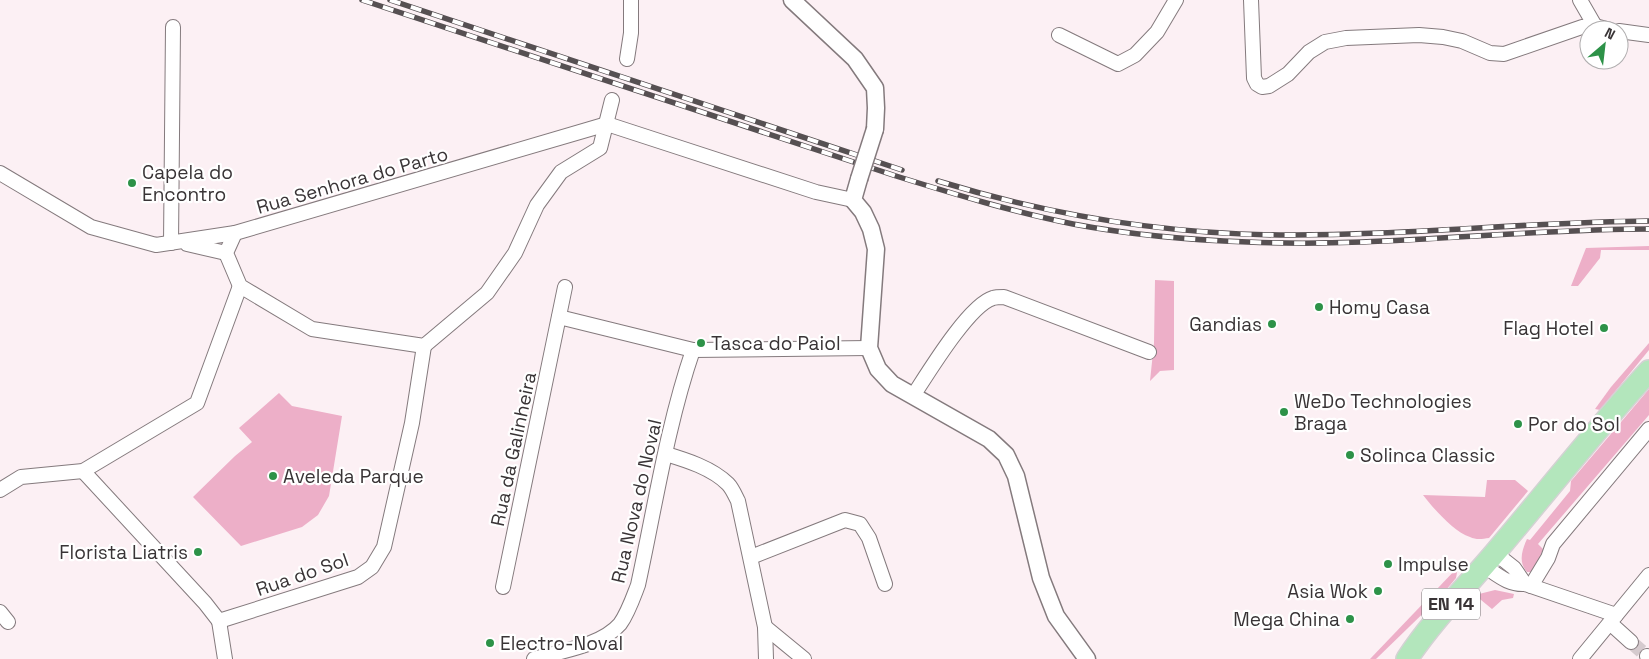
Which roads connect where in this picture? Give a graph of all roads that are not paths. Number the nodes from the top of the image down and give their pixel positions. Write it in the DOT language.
graph roads {
  1 [pos="632,0"];
  2 [pos="792,0"];
  3 [pos="1176,0"];
  4 [pos="1251,0"];
  5 [pos="1580,0"];
  6 [pos="1592,20"];
  7 [pos="173,28"];
  8 [pos="1579,28"];
  9 [pos="1629,32"];
  10 [pos="1059,35"];
  11 [pos="1649,35"];
  12 [pos="627,59"];
  13 [pos="612,100"];
  14 [pos="607,124"];
  15 [pos="0,172"];
  16 [pos="853,200"];
  17 [pos="235,234"];
  18 [pos="175,242"];
  19 [pos="226,253"];
  20 [pos="240,286"];
  21 [pos="565,287"];
  22 [pos="559,317"];
  23 [pos="424,346"];
  24 [pos="869,348"];
  25 [pos="693,350"];
  26 [pos="1150,352"];
  27 [pos="1649,371"];
  28 [pos="913,396"];
  29 [pos="1649,429"];
  30 [pos="666,454"];
  31 [pos="83,471"];
  32 [pos="0,490"];
  33 [pos="752,557"];
  34 [pos="1490,559"];
  35 [pos="1649,576"];
  36 [pos="885,584"];
  37 [pos="1528,585"];
  38 [pos="503,587"];
  39 [pos="219,622"];
  40 [pos="1610,623"];
  41 [pos="765,627"];
  42 [pos="1628,645"];
  43 [pos="1413,651"];
  44 [pos="225,659"];
  45 [pos="534,659"];
  46 [pos="766,659"];
  47 [pos="804,659"];
  48 [pos="1087,659"];
  49 [pos="1393,659"];
  50 [pos="1580,659"];
  1 -- 12 [label="street"];
  2 -- 16 [label="street, bridge"];
  3 -- 10 [label="street"];
  4 -- 8 [label="street"];
  5 -- 6 [label="street"];
  7 -- 18 [label="street"];
  9 -- 11 [label="street"];
  13 -- 14 [label="street"];
  14 -- 16 [label="street"];
  14 -- 17 [label="street, Rua Senhora do Parto"];
  14 -- 23 [label="street"];
  15 -- 18 [label="street, Rua Senhora do Parto"];
  16 -- 24 [label="street"];
  17 -- 18 [label="street, Rua Senhora do Parto"];
  17 -- 19 [label="street"];
  18 -- 19 [label="street"];
  19 -- 20 [label="street"];
  20 -- 23 [label="street"];
  20 -- 31 [label="street"];
  21 -- 22 [label="street, Rua da Galinheira"];
  22 -- 25 [label="street"];
  22 -- 38 [label="street, Rua da Galinheira"];
  23 -- 39 [label="street, Rua do Sol"];
  24 -- 25 [label="street"];
  24 -- 28 [label="street"];
  25 -- 30 [label="street, Rua Nova do Noval"];
  26 -- 28 [label="street"];
  27 -- 34 [label="main road, EN 14"];
  28 -- 48 [label="street"];
  29 -- 37 [label="street"];
  30 -- 33 [label="street"];
  30 -- 45 [label="street, Rua Nova do Noval"];
  31 -- 32 [label="street"];
  31 -- 39 [label="street"];
  33 -- 36 [label="street"];
  33 -- 41 [label="street"];
  34 -- 37 [label="street"];
  34 -- 43 [label="main road, EN 14"];
  35 -- 40 [label="street"];
  37 -- 40 [label="street"];
  39 -- 44 [label="street"];
  40 -- 42 [label="street"];
  40 -- 50 [label="street"];
  41 -- 46 [label="street"];
  41 -- 47 [label="street"];
  43 -- 49 [label="main road, EN 14"];
}
